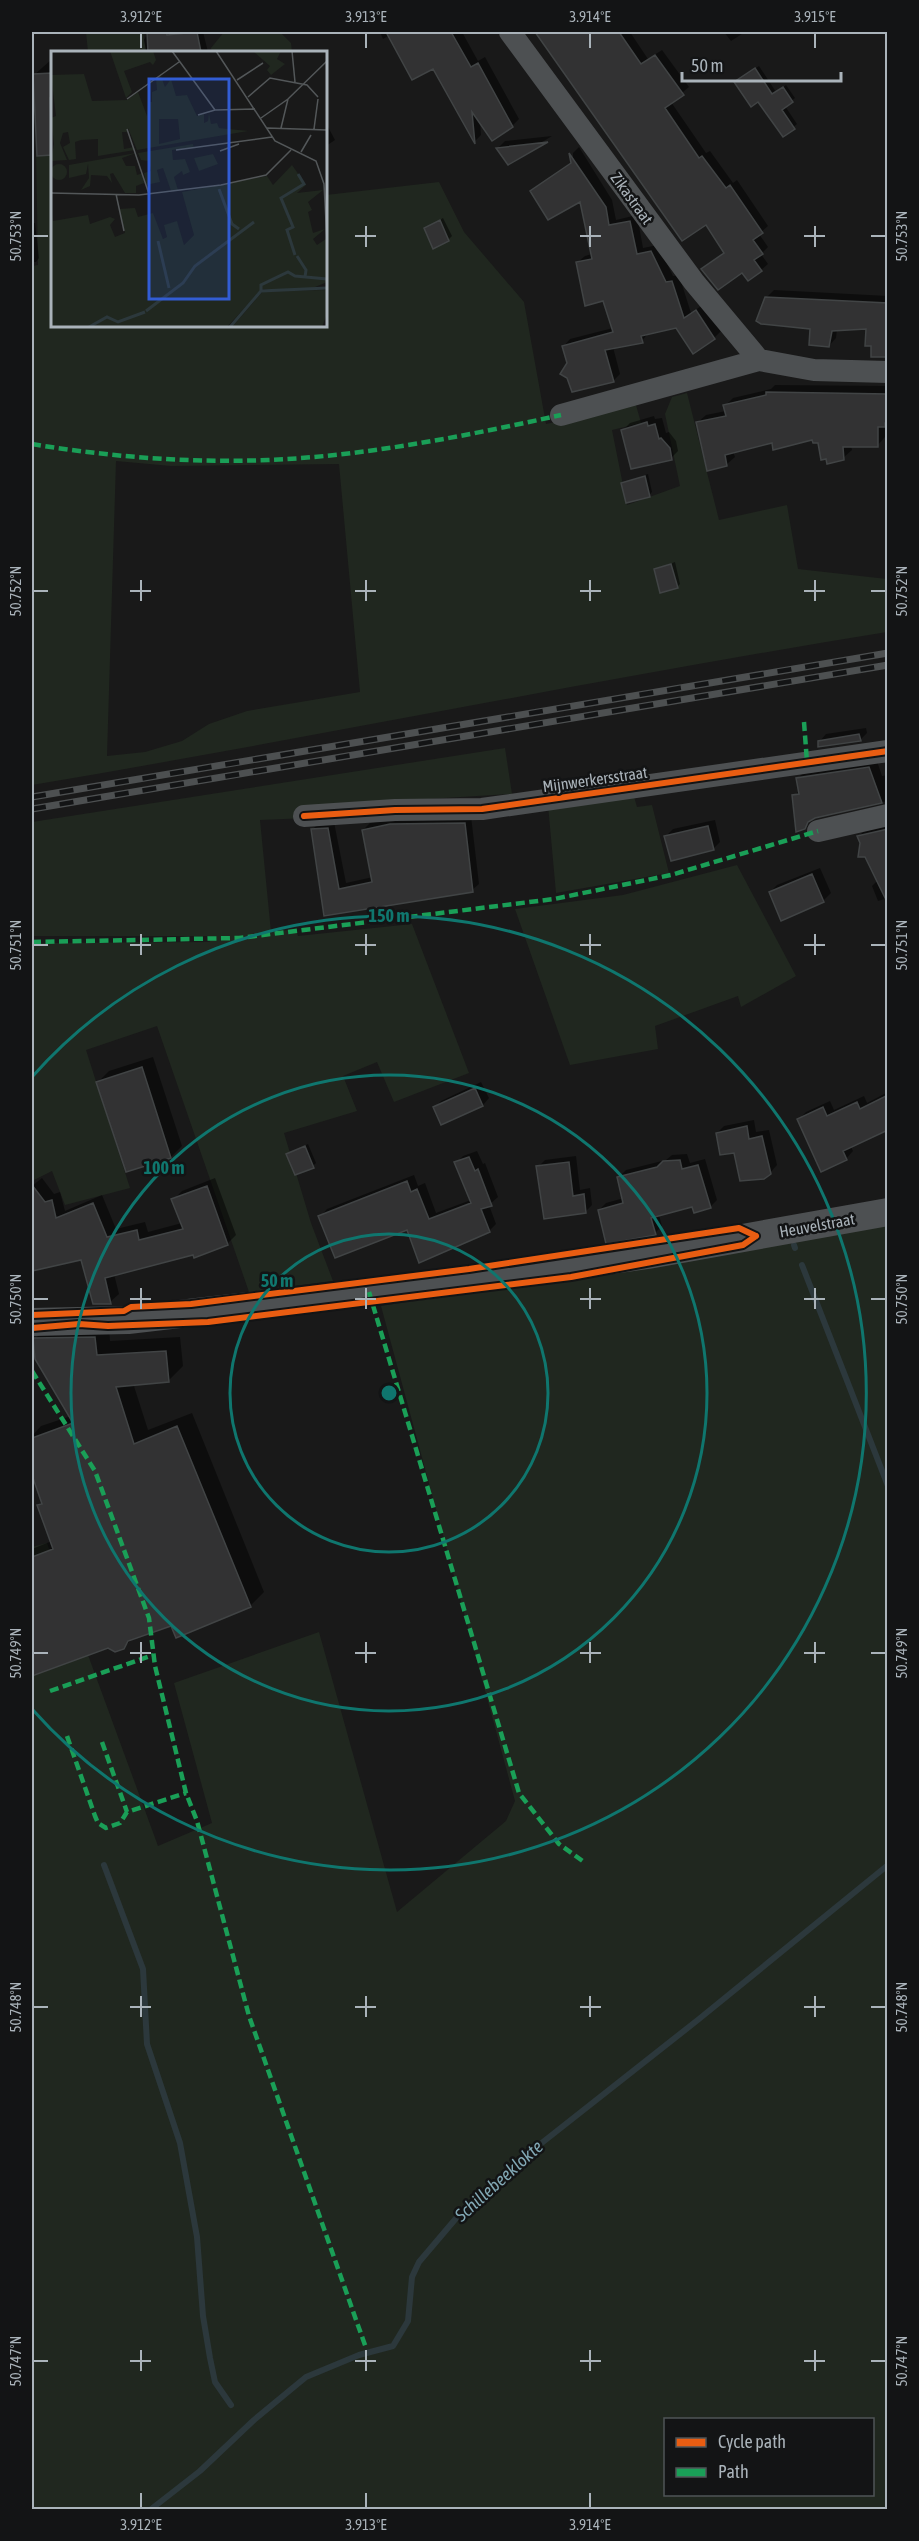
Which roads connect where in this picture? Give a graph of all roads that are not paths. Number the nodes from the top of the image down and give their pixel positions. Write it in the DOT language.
graph roads {
  1 [pos="510,32"];
  2 [pos="759,360"];
  3 [pos="888,372"];
  4 [pos="561,415"];
  5 [pos="886,757"];
  6 [pos="888,815"];
  7 [pos="304,816"];
  8 [pos="818,831"];
  9 [pos="888,1212"];
  10 [pos="32,1322"];
  1 -- 2 [label="street, Zikastraat"];
  2 -- 3 [label="street"];
  2 -- 4 [label="street"];
  5 -- 7 [label="street, Mijnwerkersstraat"];
  6 -- 8 [label="street"];
  9 -- 10 [label="street, Heuvelstraat"];
}
